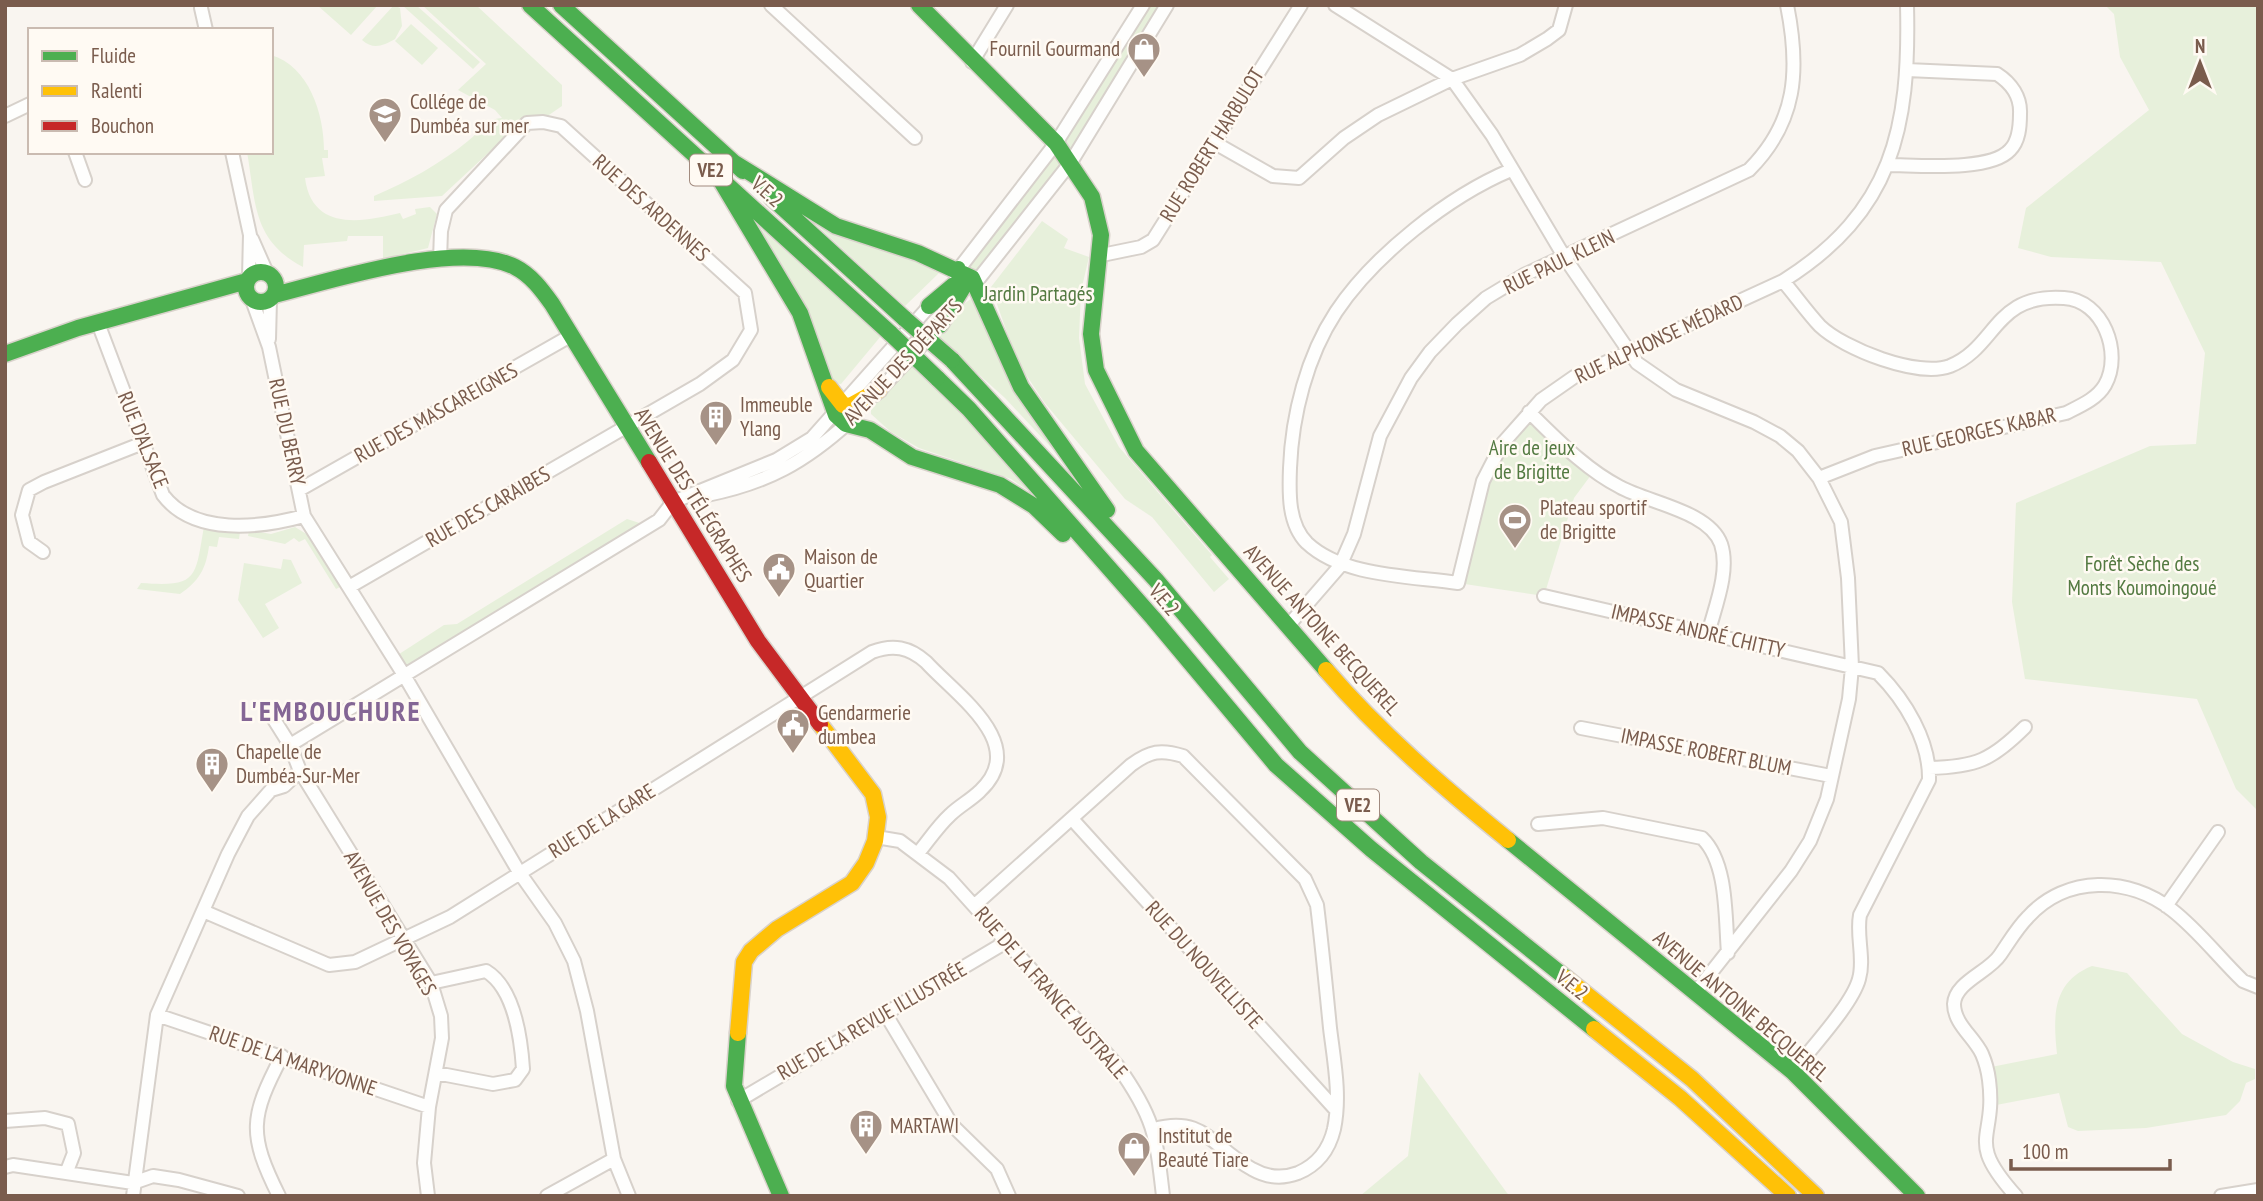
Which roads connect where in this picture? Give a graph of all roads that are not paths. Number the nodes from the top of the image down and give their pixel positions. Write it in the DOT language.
graph roads {
  1 [pos="530,5"];
  2 [pos="561,5"];
  3 [pos="771,5"];
  4 [pos="919,5"];
  5 [pos="1007,5"];
  6 [pos="1143,5"];
  7 [pos="1167,5"];
  8 [pos="1301,5"];
  9 [pos="1335,5"];
  10 [pos="1566,5"];
  11 [pos="1787,5"];
  12 [pos="1907,5"];
  13 [pos="201,8"];
  14 [pos="206,28"];
  15 [pos="972,62"];
  16 [pos="1907,70"];
  17 [pos="1452,79"];
  18 [pos="28,105"];
  19 [pos="5,116"];
  20 [pos="915,138"];
  21 [pos="1056,142"];
  22 [pos="1215,143"];
  23 [pos="76,154"];
  24 [pos="232,154"];
  25 [pos="733,162"];
  26 [pos="1071,162"];
  27 [pos="1888,165"];
  28 [pos="1511,170"];
  29 [pos="718,176"];
  30 [pos="85,180"];
  31 [pos="250,235"];
  32 [pos="1102,255"];
  33 [pos="1564,258"];
  34 [pos="440,260"];
  35 [pos="270,276"];
  36 [pos="965,278"];
  37 [pos="1783,281"];
  38 [pos="319,282"];
  39 [pos="249,289"];
  40 [pos="272,298"];
  41 [pos="929,306"];
  42 [pos="98,323"];
  43 [pos="940,325"];
  44 [pos="572,335"];
  45 [pos="269,347"];
  46 [pos="1627,351"];
  47 [pos="5,354"];
  48 [pos="863,381"];
  49 [pos="879,390"];
  50 [pos="1529,412"];
  51 [pos="847,413"];
  52 [pos="627,427"];
  53 [pos="143,443"];
  54 [pos="1819,478"];
  55 [pos="299,490"];
  56 [pos="673,502"];
  57 [pos="304,516"];
  58 [pos="43,552"];
  59 [pos="1340,566"];
  60 [pos="1156,580"];
  61 [pos="349,587"];
  62 [pos="1544,596"];
  63 [pos="1153,618"];
  64 [pos="1288,626"];
  65 [pos="1708,634"];
  66 [pos="1852,667"];
  67 [pos="404,675"];
  68 [pos="799,698"];
  69 [pos="268,710"];
  70 [pos="2025,727"];
  71 [pos="1581,728"];
  72 [pos="290,745"];
  73 [pos="1929,768"];
  74 [pos="300,771"];
  75 [pos="1831,776"];
  76 [pos="1072,819"];
  77 [pos="1538,824"];
  78 [pos="2218,832"];
  79 [pos="876,837"];
  80 [pos="919,852"];
  81 [pos="519,872"];
  82 [pos="975,905"];
  83 [pos="2165,906"];
  84 [pos="203,911"];
  85 [pos="403,940"];
  86 [pos="1006,942"];
  87 [pos="1728,953"];
  88 [pos="431,983"];
  89 [pos="2258,987"];
  90 [pos="1695,993"];
  91 [pos="884,1013"];
  92 [pos="157,1016"];
  93 [pos="282,1056"];
  94 [pos="1793,1072"];
  95 [pos="436,1073"];
  96 [pos="738,1101"];
  97 [pos="429,1107"];
  98 [pos="1336,1111"];
  99 [pos="5,1121"];
  100 [pos="1154,1129"];
  101 [pos="614,1160"];
  102 [pos="5,1167"];
  103 [pos="67,1171"];
  104 [pos="133,1189"];
  105 [pos="2258,1190"];
  106 [pos="238,1196"];
  107 [pos="279,1196"];
  108 [pos="428,1196"];
  109 [pos="547,1196"];
  110 [pos="629,1196"];
  111 [pos="781,1196"];
  112 [pos="1009,1196"];
  113 [pos="1164,1196"];
  114 [pos="1788,1196"];
  115 [pos="1816,1196"];
  116 [pos="1917,1196"];
  117 [pos="2016,1196"];
  118 [pos="2221,1196"];
  1 -- 29 [label="main road, V.E.2 / VE2"];
  2 -- 25 [label="main road, V.E.2 / VE2"];
  3 -- 20 [label="street"];
  4 -- 15 [label="main road, AVENUE ANTOINE BECQUEREL"];
  5 -- 15 [label="street"];
  6 -- 21 [label="street, AVENUE DES DÉPARTS"];
  7 -- 26 [label="street, AVENUE DES DÉPARTS"];
  8 -- 22 [label="street, RUE ROBERT HARBULOT"];
  9 -- 17 [label="street"];
  10 -- 17 [label="street"];
  11 -- 33 [label="street, RUE PAUL KLEIN"];
  12 -- 16 [label="street, RUE ALPHONSE MÉDARD"];
  13 -- 14 [label="street"];
  15 -- 21 [label="main road, AVENUE ANTOINE BECQUEREL"];
  16 -- 27 [label="street, RUE ALPHONSE MÉDARD"];
  16 -- 27 [label="street"];
  17 -- 22 [label="street"];
  17 -- 28 [label="street"];
  18 -- 19 [label="street"];
  21 -- 26 [label="main road, AVENUE ANTOINE BECQUEREL"];
  21 -- 36 [label="street, AVENUE DES DÉPARTS"];
  22 -- 32 [label="street, RUE ROBERT HARBULOT"];
  23 -- 30 [label="street"];
  24 -- 31 [label="street"];
  25 -- 36 [label="main road"];
  25 -- 60 [label="main road, V.E.2 / VE2, bridge"];
  26 -- 32 [label="main road, AVENUE ANTOINE BECQUEREL"];
  26 -- 36 [label="street, AVENUE DES DÉPARTS"];
  27 -- 37 [label="street, RUE ALPHONSE MÉDARD"];
  28 -- 33 [label="street"];
  28 -- 59 [label="street"];
  29 -- 51 [label="main road"];
  29 -- 63 [label="main road, V.E.2 / VE2, bridge"];
  31 -- 35 [label="street"];
  31 -- 39 [label="street"];
  32 -- 64 [label="main road, AVENUE ANTOINE BECQUEREL"];
  33 -- 46 [label="street"];
  33 -- 59 [label="street, RUE PAUL KLEIN"];
  34 -- 38 [label="main road, AVENUE DES TÉLÉGRAPHES"];
  34 -- 44 [label="main road, AVENUE DES TÉLÉGRAPHES"];
  34 -- 52 [label="street, RUE DES ARDENNES"];
  35 -- 38 [label="main road, AVENUE DES TÉLÉGRAPHES"];
  35 -- 39 [label="main road"];
  35 -- 40 [label="main road"];
  36 -- 41 [label="main road"];
  36 -- 43 [label="main road"];
  36 -- 60 [label="main road"];
  37 -- 46 [label="street, RUE ALPHONSE MÉDARD"];
  37 -- 54 [label="street, RUE GEORGES KABAR"];
  38 -- 40 [label="main road, AVENUE DES TÉLÉGRAPHES"];
  39 -- 40 [label="main road"];
  39 -- 42 [label="main road"];
  39 -- 45 [label="street, RUE DU BERRY"];
  40 -- 45 [label="street, RUE DU BERRY"];
  41 -- 48 [label="street, AVENUE DES DÉPARTS"];
  42 -- 47 [label="main road"];
  42 -- 53 [label="street, RUE D'ALSACE"];
  43 -- 49 [label="street, AVENUE DES DÉPARTS"];
  44 -- 52 [label="main road, AVENUE DES TÉLÉGRAPHES"];
  44 -- 55 [label="street, RUE DES MASCAREIGNES"];
  45 -- 55 [label="street, RUE DU BERRY"];
  46 -- 50 [label="street, RUE ALPHONSE MÉDARD"];
  46 -- 54 [label="street"];
  48 -- 51 [label="main road"];
  49 -- 51 [label="main road"];
  50 -- 59 [label="street, RUE ALPHONSE MÉDARD"];
  50 -- 65 [label="street"];
  51 -- 56 [label="street, AVENUE DES DÉPARTS"];
  51 -- 63 [label="main road"];
  52 -- 56 [label="main road, AVENUE DES TÉLÉGRAPHES"];
  52 -- 61 [label="street, RUE DES CARAIBES"];
  53 -- 57 [label="street, RUE D'ALSACE"];
  53 -- 58 [label="street"];
  54 -- 66 [label="street"];
  55 -- 57 [label="street, RUE DU BERRY"];
  56 -- 67 [label="street, AVENUE DES DÉPARTS"];
  56 -- 68 [label="main road, AVENUE DES TÉLÉGRAPHES"];
  57 -- 61 [label="street"];
  59 -- 64 [label="street, RUE PAUL KLEIN"];
  60 -- 115 [label="main road, V.E.2 / VE2"];
  61 -- 67 [label="street"];
  62 -- 65 [label="street, IMPASSE ANDRÉ CHITTY"];
  63 -- 114 [label="main road, V.E.2 / VE2"];
  64 -- 90 [label="main road, AVENUE ANTOINE BECQUEREL"];
  65 -- 66 [label="street, IMPASSE ANDRÉ CHITTY"];
  66 -- 73 [label="street, IMPASSE ANDRÉ CHITTY"];
  66 -- 75 [label="street"];
  67 -- 72 [label="street, AVENUE DES DÉPARTS"];
  67 -- 81 [label="street"];
  68 -- 79 [label="main road, AVENUE DES TÉLÉGRAPHES"];
  68 -- 80 [label="street, RUE DE LA GARE"];
  68 -- 81 [label="street, RUE DE LA GARE"];
  69 -- 72 [label="street, AVENUE DES VOYAGES"];
  70 -- 73 [label="street"];
  71 -- 75 [label="street, IMPASSE ROBERT BLUM"];
  72 -- 74 [label="street, AVENUE DES VOYAGES"];
  73 -- 94 [label="street"];
  74 -- 84 [label="street"];
  74 -- 85 [label="street, AVENUE DES VOYAGES"];
  75 -- 87 [label="street"];
  76 -- 82 [label="street"];
  76 -- 98 [label="street, RUE DU NOUVELLISTE"];
  76 -- 98 [label="street"];
  77 -- 87 [label="street"];
  78 -- 83 [label="street"];
  79 -- 80 [label="street, RUE DE LA FRANCE AUSTRALE"];
  79 -- 96 [label="main road, AVENUE DES TÉLÉGRAPHES"];
  80 -- 82 [label="street, RUE DE LA FRANCE AUSTRALE"];
  81 -- 85 [label="street, RUE DE LA GARE"];
  81 -- 101 [label="street"];
  82 -- 86 [label="street, RUE DE LA FRANCE AUSTRALE"];
  83 -- 89 [label="street"];
  83 -- 117 [label="street"];
  84 -- 85 [label="street, RUE DE LA GARE"];
  84 -- 92 [label="street"];
  85 -- 88 [label="street, AVENUE DES VOYAGES"];
  86 -- 91 [label="street, RUE DE LA REVUE ILLUSTRÉE"];
  86 -- 100 [label="street, RUE DE LA FRANCE AUSTRALE"];
  87 -- 90 [label="street"];
  88 -- 95 [label="street, AVENUE DES VOYAGES"];
  88 -- 95 [label="street"];
  90 -- 94 [label="main road, AVENUE ANTOINE BECQUEREL"];
  91 -- 96 [label="street, RUE DE LA REVUE ILLUSTRÉE"];
  91 -- 112 [label="street"];
  92 -- 93 [label="street, RUE DE LA MARYVONNE"];
  92 -- 104 [label="street"];
  93 -- 97 [label="street, RUE DE LA MARYVONNE"];
  93 -- 107 [label="street"];
  94 -- 116 [label="main road, AVENUE ANTOINE BECQUEREL"];
  95 -- 97 [label="street, AVENUE DES VOYAGES"];
  96 -- 111 [label="main road, AVENUE DES TÉLÉGRAPHES"];
  97 -- 108 [label="street, AVENUE DES VOYAGES"];
  98 -- 100 [label="street"];
  99 -- 103 [label="street"];
  100 -- 113 [label="street, RUE DE LA FRANCE AUSTRALE"];
  101 -- 109 [label="street"];
  101 -- 110 [label="street"];
  102 -- 103 [label="street"];
  103 -- 104 [label="street"];
  104 -- 106 [label="street"];
  105 -- 118 [label="street"];
}
